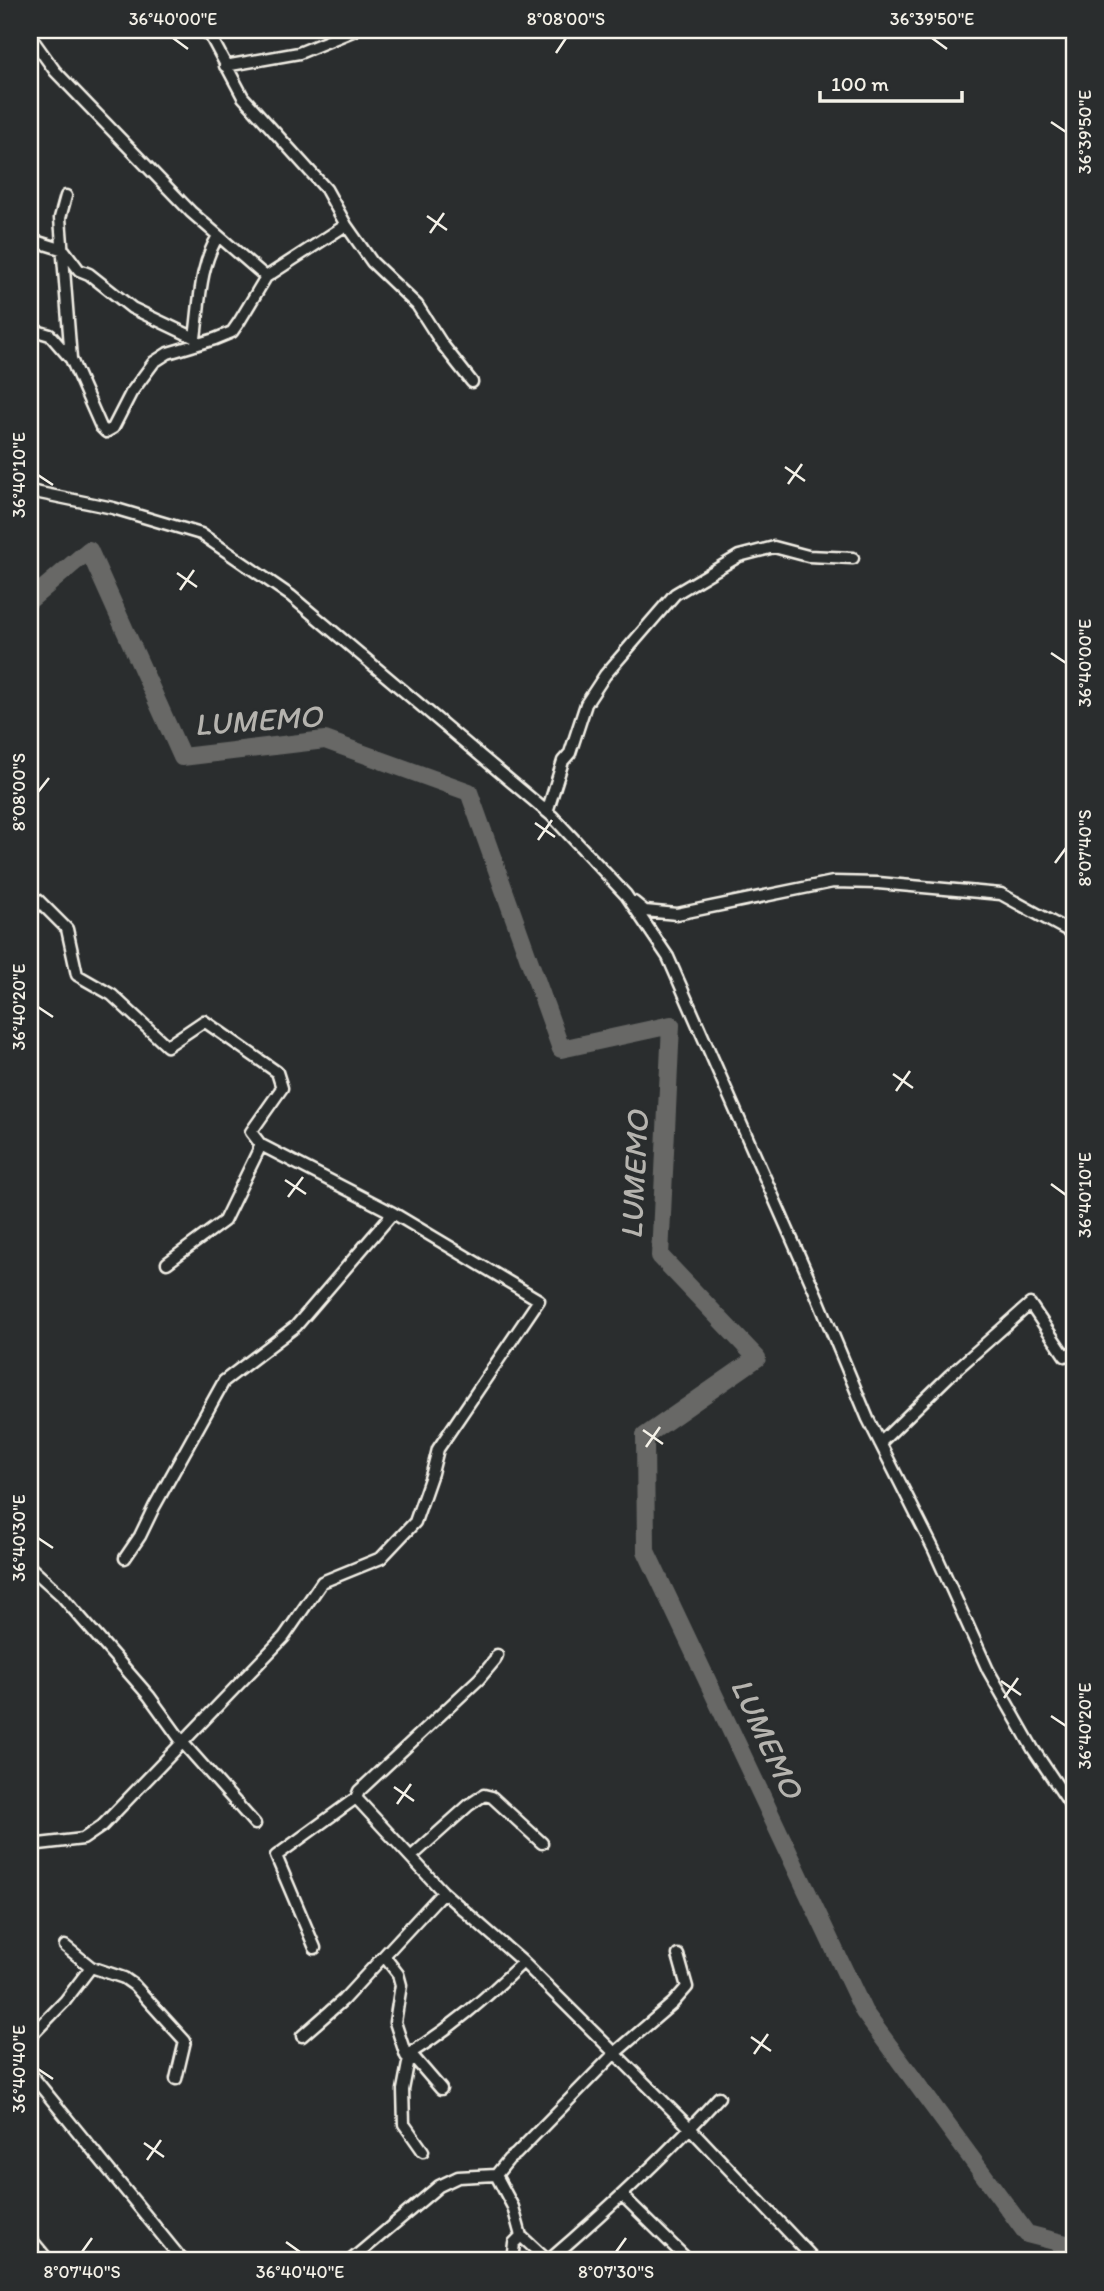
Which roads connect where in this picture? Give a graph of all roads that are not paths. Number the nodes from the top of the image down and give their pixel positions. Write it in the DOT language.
graph roads {
  1 [pos="204,30"];
  2 [pos="355,30"];
  3 [pos="30,36"];
  4 [pos="225,65"];
  5 [pos="66,195"];
  6 [pos="346,225"];
  7 [pos="218,236"];
  8 [pos="35,242"];
  9 [pos="64,250"];
  10 [pos="266,277"];
  11 [pos="30,329"];
  12 [pos="195,341"];
  13 [pos="71,359"];
  14 [pos="472,382"];
  15 [pos="30,491"];
  16 [pos="853,558"];
  17 [pos="547,812"];
  18 [pos="626,895"];
  19 [pos="38,900"];
  20 [pos="1074,934"];
  21 [pos="261,1145"];
  22 [pos="393,1213"];
  23 [pos="167,1264"];
  24 [pos="1074,1351"];
  25 [pos="880,1443"];
  26 [pos="125,1558"];
  27 [pos="30,1567"];
  28 [pos="497,1655"];
  29 [pos="183,1743"];
  30 [pos="356,1798"];
  31 [pos="1074,1810"];
  32 [pos="255,1824"];
  33 [pos="542,1843"];
  34 [pos="30,1845"];
  35 [pos="411,1857"];
  36 [pos="443,1892"];
  37 [pos="65,1946"];
  38 [pos="315,1948"];
  39 [pos="678,1955"];
  40 [pos="384,1956"];
  41 [pos="523,1962"];
  42 [pos="91,1968"];
  43 [pos="302,2036"];
  44 [pos="30,2037"];
  45 [pos="410,2053"];
  46 [pos="615,2053"];
  47 [pos="30,2073"];
  48 [pos="176,2079"];
  49 [pos="442,2089"];
  50 [pos="719,2097"];
  51 [pos="691,2129"];
  52 [pos="423,2151"];
  53 [pos="496,2175"];
  54 [pos="623,2196"];
  55 [pos="521,2236"];
  56 [pos="30,2238"];
  57 [pos="49,2261"];
  58 [pos="183,2261"];
  59 [pos="350,2261"];
  60 [pos="512,2261"];
  61 [pos="548,2261"];
  62 [pos="690,2261"];
  63 [pos="810,2261"];
  1 -- 4 [label="street"];
  2 -- 4 [label="street"];
  3 -- 7 [label="street"];
  4 -- 6 [label="street"];
  5 -- 9 [label="street"];
  6 -- 10 [label="street"];
  6 -- 14 [label="street"];
  7 -- 10 [label="street"];
  7 -- 12 [label="street"];
  8 -- 9 [label="street"];
  9 -- 12 [label="street"];
  9 -- 13 [label="street"];
  10 -- 12 [label="street"];
  11 -- 13 [label="street"];
  12 -- 13 [label="street"];
  15 -- 17 [label="street"];
  16 -- 17 [label="street"];
  17 -- 18 [label="street"];
  18 -- 20 [label="street"];
  18 -- 25 [label="street"];
  19 -- 21 [label="street"];
  21 -- 22 [label="street"];
  21 -- 23 [label="street"];
  22 -- 26 [label="street"];
  22 -- 29 [label="street"];
  24 -- 25 [label="street"];
  25 -- 31 [label="street"];
  27 -- 29 [label="street"];
  28 -- 30 [label="street"];
  29 -- 32 [label="street"];
  29 -- 34 [label="street"];
  30 -- 35 [label="street"];
  30 -- 38 [label="street"];
  33 -- 35 [label="street"];
  35 -- 36 [label="street"];
  36 -- 40 [label="street"];
  36 -- 41 [label="street"];
  37 -- 42 [label="street"];
  39 -- 46 [label="street"];
  40 -- 43 [label="street"];
  40 -- 45 [label="street"];
  41 -- 45 [label="street"];
  41 -- 46 [label="street"];
  42 -- 44 [label="street"];
  42 -- 48 [label="street"];
  45 -- 49 [label="street"];
  45 -- 52 [label="street"];
  46 -- 51 [label="street"];
  46 -- 53 [label="street"];
  47 -- 58 [label="street"];
  50 -- 51 [label="street"];
  51 -- 54 [label="street"];
  51 -- 63 [label="street"];
  53 -- 55 [label="street"];
  53 -- 59 [label="street"];
  54 -- 61 [label="street"];
  54 -- 62 [label="street"];
  55 -- 60 [label="street"];
  55 -- 61 [label="street"];
  56 -- 57 [label="street"];
}
